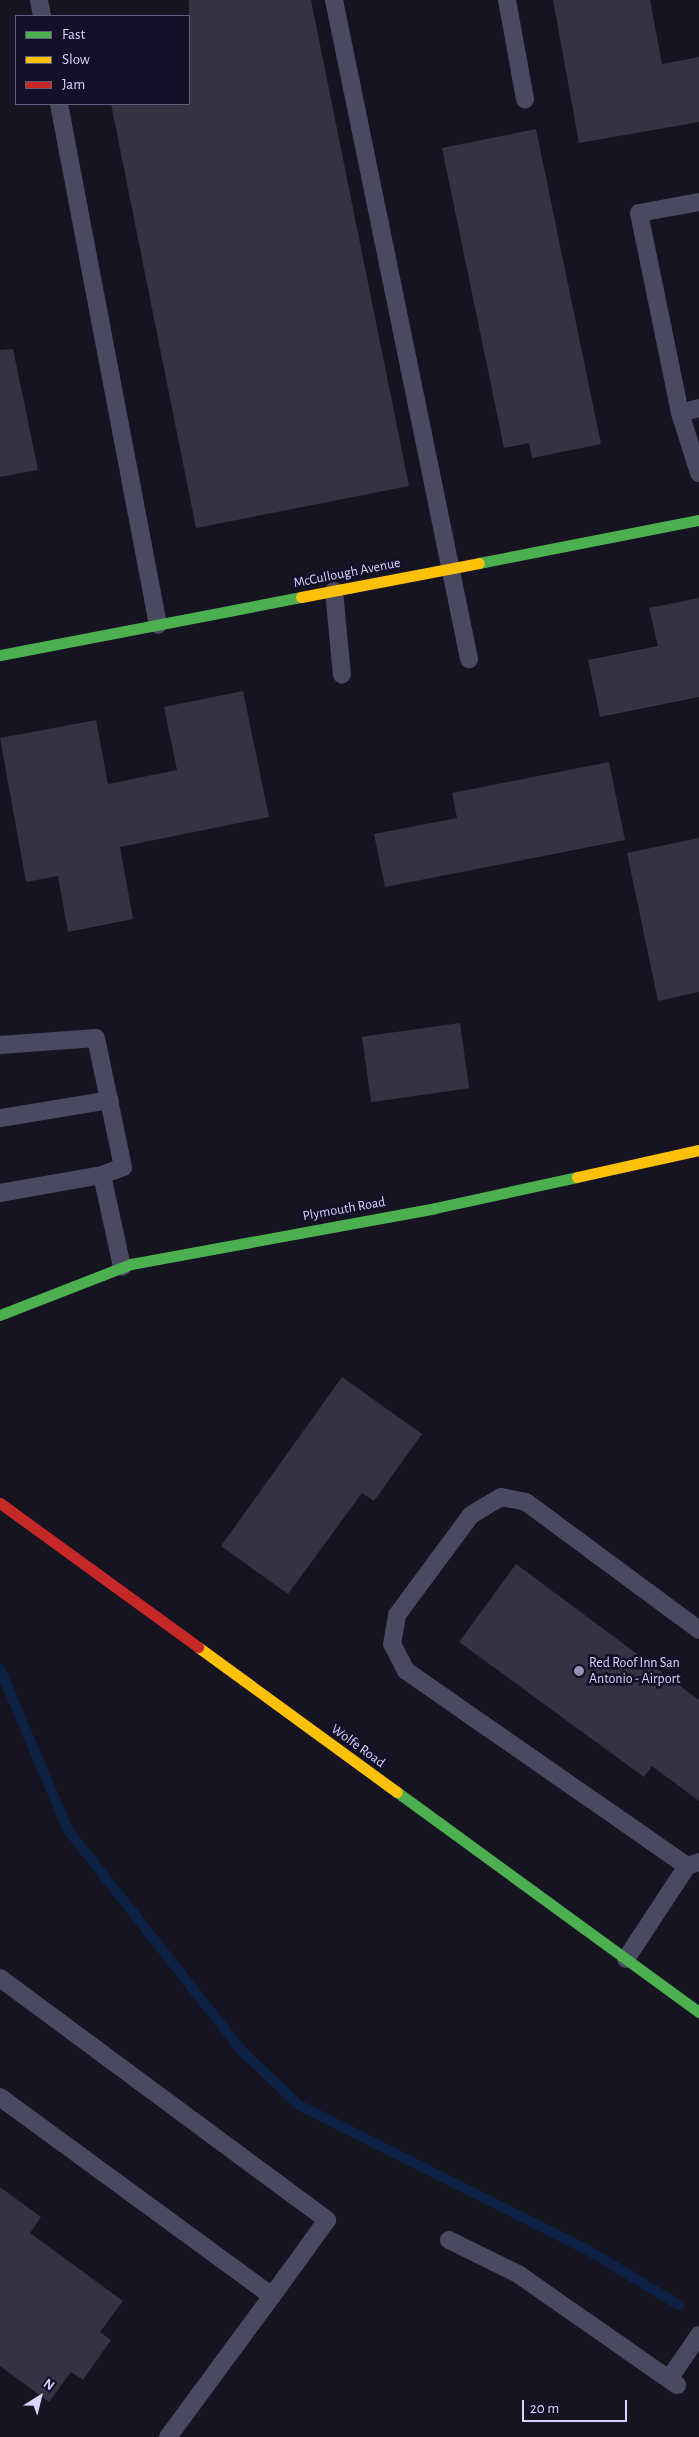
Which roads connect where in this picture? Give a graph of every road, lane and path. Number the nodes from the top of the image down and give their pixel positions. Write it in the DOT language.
graph roads {
  1 [pos="39,0"];
  2 [pos="334,0"];
  3 [pos="506,0"];
  4 [pos="42,15"];
  5 [pos="525,99"];
  6 [pos="59,105"];
  7 [pos="699,202"];
  8 [pos="699,408"];
  9 [pos="680,413"];
  10 [pos="699,473"];
  11 [pos="699,520"];
  12 [pos="449,568"];
  13 [pos="334,591"];
  14 [pos="158,625"];
  15 [pos="0,655"];
  16 [pos="469,659"];
  17 [pos="342,675"];
  18 [pos="0,1045"];
  19 [pos="110,1100"];
  20 [pos="0,1118"];
  21 [pos="699,1150"];
  22 [pos="102,1175"];
  23 [pos="0,1193"];
  24 [pos="122,1267"];
  25 [pos="0,1315"];
  26 [pos="0,1503"];
  27 [pos="699,1630"];
  28 [pos="693,1864"];
  29 [pos="626,1959"];
  30 [pos="0,1978"];
  31 [pos="699,2012"];
  32 [pos="0,2097"];
  33 [pos="449,2240"];
  34 [pos="272,2296"];
  35 [pos="699,2335"];
  36 [pos="168,2437"];
  1 -- 4 [label="lane"];
  2 -- 12 [label="lane"];
  3 -- 5 [label="lane"];
  6 -- 14 [label="lane"];
  7 -- 9 [label="lane"];
  8 -- 9 [label="lane"];
  9 -- 10 [label="lane"];
  11 -- 12 [label="street, McCullough Avenue"];
  12 -- 13 [label="street, McCullough Avenue"];
  12 -- 16 [label="lane"];
  13 -- 14 [label="street, McCullough Avenue"];
  13 -- 17 [label="lane"];
  14 -- 15 [label="street, McCullough Avenue"];
  18 -- 19 [label="lane"];
  19 -- 20 [label="lane"];
  19 -- 22 [label="lane"];
  21 -- 24 [label="street, Plymouth Road"];
  22 -- 23 [label="lane"];
  22 -- 24 [label="lane"];
  24 -- 25 [label="street, Plymouth Road"];
  26 -- 29 [label="street, Wolfe Road"];
  27 -- 28 [label="lane"];
  28 -- 29 [label="lane"];
  29 -- 31 [label="street, Wolfe Road"];
  30 -- 34 [label="lane"];
  32 -- 34 [label="lane"];
  33 -- 35 [label="lane"];
  34 -- 36 [label="lane"];
}
